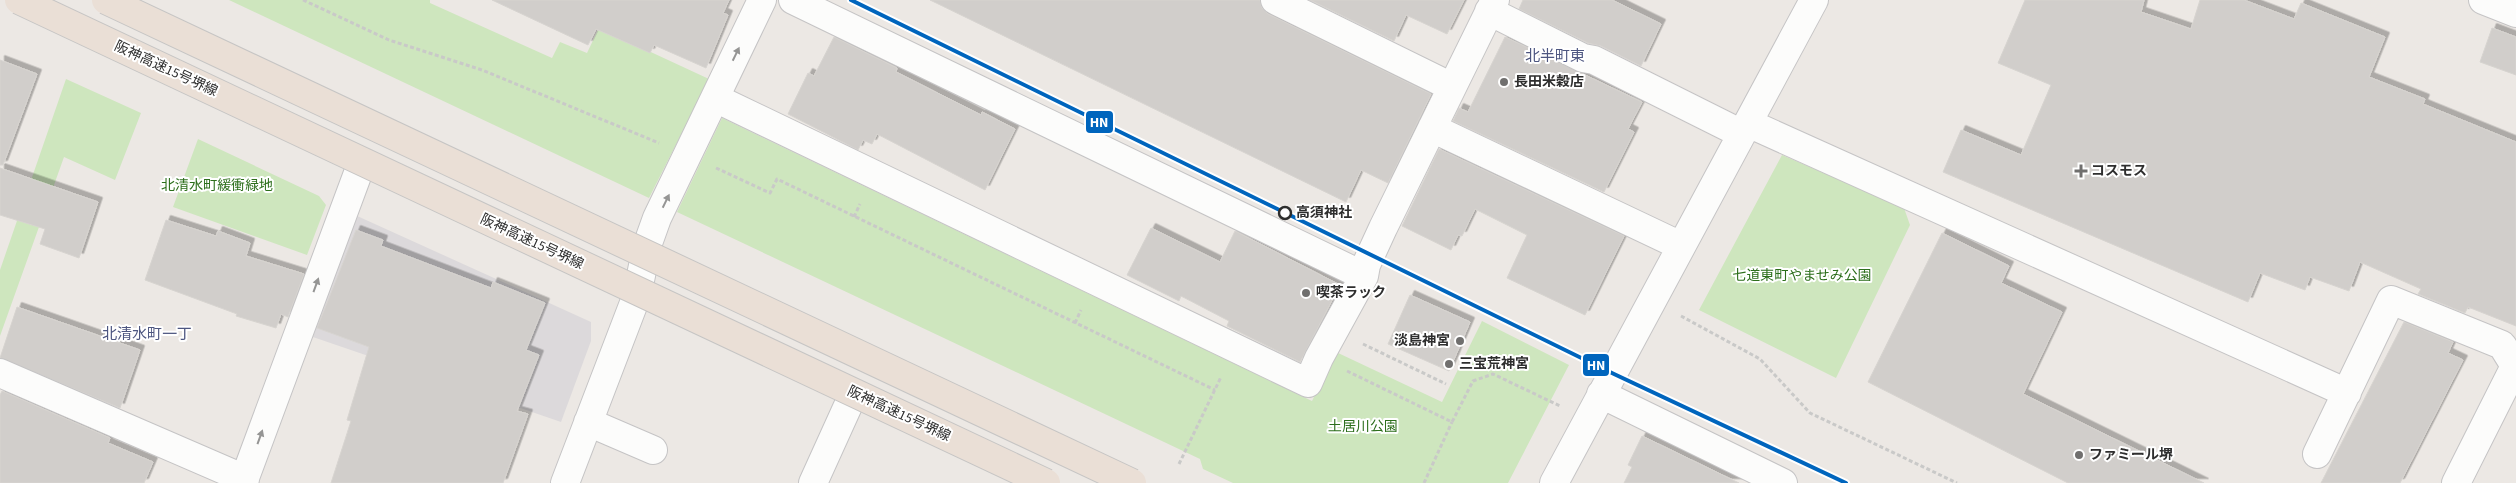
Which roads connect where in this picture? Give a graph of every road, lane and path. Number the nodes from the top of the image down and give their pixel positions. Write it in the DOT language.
graph roads {
  1 [pos="4,0"];
  2 [pos="19,0"];
  3 [pos="106,0"];
  4 [pos="119,0"];
  5 [pos="302,0"];
  6 [pos="762,0"];
  7 [pos="792,0"];
  8 [pos="1275,0"];
  9 [pos="1814,0"];
  10 [pos="2483,0"];
  11 [pos="1492,6"];
  12 [pos="2516,13"];
  13 [pos="1452,87"];
  14 [pos="715,98"];
  15 [pos="1432,128"];
  16 [pos="1745,128"];
  17 [pos="665,146"];
  18 [pos="361,164"];
  19 [pos="710,166"];
  20 [pos="647,246"];
  21 [pos="1681,246"];
  22 [pos="1364,276"];
  23 [pos="637,295"];
  24 [pos="1653,301"];
  25 [pos="1361,343"];
  26 [pos="1319,358"];
  27 [pos="1224,370"];
  28 [pos="0,373"];
  29 [pos="1446,384"];
  30 [pos="1215,390"];
  31 [pos="2346,393"];
  32 [pos="1600,394"];
  33 [pos="852,397"];
  34 [pos="1561,406"];
  35 [pos="588,422"];
  36 [pos="1452,422"];
  37 [pos="653,450"];
  38 [pos="2317,454"];
  39 [pos="1179,464"];
  40 [pos="244,481"];
  41 [pos="565,483"];
  42 [pos="813,483"];
  43 [pos="1032,483"];
  44 [pos="1046,483"];
  45 [pos="1132,483"];
  46 [pos="1148,483"];
  47 [pos="1424,483"];
  48 [pos="1554,483"];
  49 [pos="1783,483"];
  50 [pos="1957,483"];
  51 [pos="2456,483"];
  1 -- 18 [label="street"];
  2 -- 44 [label="highway, 阪神高速15号堺線, bridge"];
  3 -- 45 [label="highway, bridge"];
  4 -- 20 [label="street"];
  5 -- 17 [label="path"];
  14 -- 6 [label="street, one-way"];
  7 -- 22 [label="street"];
  8 -- 13 [label="street"];
  9 -- 16 [label="street"];
  10 -- 12 [label="street"];
  11 -- 13 [label="street"];
  11 -- 16 [label="street"];
  13 -- 15 [label="street"];
  20 -- 14 [label="street, one-way"];
  14 -- 26 [label="street"];
  15 -- 21 [label="street"];
  15 -- 22 [label="street"];
  16 -- 21 [label="street"];
  16 -- 31 [label="street"];
  18 -- 23 [label="street"];
  40 -- 18 [label="street, one-way"];
  19 -- 30 [label="path"];
  20 -- 23 [label="street"];
  20 -- 46 [label="street"];
  21 -- 24 [label="street"];
  22 -- 26 [label="street"];
  23 -- 33 [label="street"];
  23 -- 35 [label="street"];
  24 -- 32 [label="street"];
  24 -- 50 [label="path"];
  25 -- 29 [label="path"];
  26 -- 36 [label="path"];
  27 -- 30 [label="path"];
  28 -- 40 [label="street"];
  30 -- 39 [label="path"];
  31 -- 38 [label="street"];
  31 -- 51 [label="street"];
  32 -- 48 [label="street"];
  32 -- 49 [label="street"];
  33 -- 42 [label="street"];
  33 -- 43 [label="street"];
  34 -- 36 [label="path"];
  35 -- 37 [label="street"];
  35 -- 41 [label="street"];
  36 -- 47 [label="path"];
}
